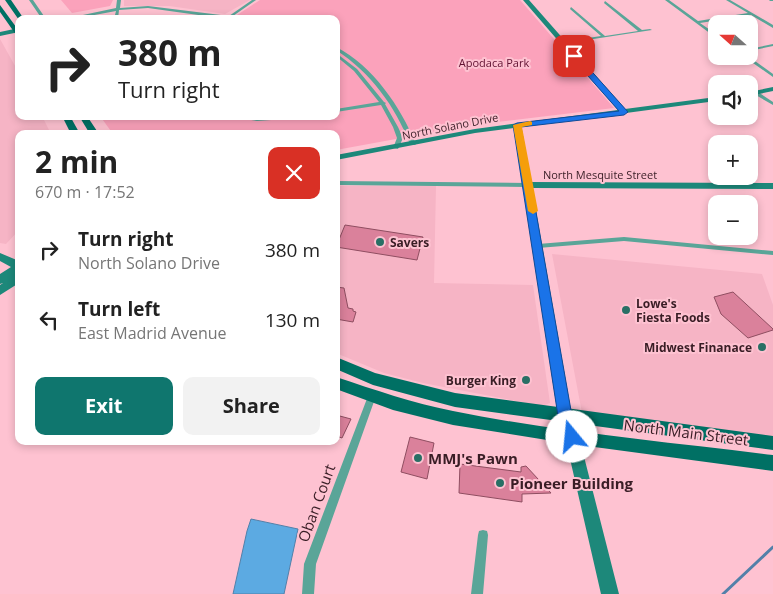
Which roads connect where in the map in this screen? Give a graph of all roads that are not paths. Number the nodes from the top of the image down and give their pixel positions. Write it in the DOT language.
graph roads {
  1 [pos="8,0"];
  2 [pos="31,0"];
  3 [pos="119,0"];
  4 [pos="254,0"];
  5 [pos="526,0"];
  6 [pos="667,0"];
  7 [pos="728,0"];
  8 [pos="605,2"];
  9 [pos="0,7"];
  10 [pos="571,8"];
  11 [pos="118,10"];
  12 [pos="752,14"];
  13 [pos="18,15"];
  14 [pos="41,15"];
  15 [pos="89,15"];
  16 [pos="97,15"];
  17 [pos="117,15"];
  18 [pos="200,15"];
  19 [pos="232,15"];
  20 [pos="696,22"];
  21 [pos="15,27"];
  22 [pos="773,27"];
  23 [pos="15,30"];
  24 [pos="650,30"];
  25 [pos="708,30"];
  26 [pos="641,31"];
  27 [pos="0,34"];
  28 [pos="604,37"];
  29 [pos="562,43"];
  30 [pos="773,45"];
  31 [pos="758,48"];
  32 [pos="342,51"];
  33 [pos="340,57"];
  34 [pos="758,65"];
  35 [pos="773,76"];
  36 [pos="773,89"];
  37 [pos="758,93"];
  38 [pos="758,97"];
  39 [pos="708,100"];
  40 [pos="389,101"];
  41 [pos="380,103"];
  42 [pos="773,104"];
  43 [pos="340,109"];
  44 [pos="624,112"];
  45 [pos="517,125"];
  46 [pos="413,144"];
  47 [pos="396,148"];
  48 [pos="340,157"];
  49 [pos="340,183"];
  50 [pos="528,185"];
  51 [pos="773,186"];
  52 [pos="538,246"];
  53 [pos="773,253"];
  54 [pos="0,257"];
  55 [pos="15,264"];
  56 [pos="9,276"];
  57 [pos="0,291"];
  58 [pos="340,365"];
  59 [pos="372,379"];
  60 [pos="340,384"];
  61 [pos="372,396"];
  62 [pos="565,416"];
  63 [pos="572,437"];
  64 [pos="767,442"];
  65 [pos="771,463"];
  66 [pos="483,536"];
  67 [pos="308,594"];
  68 [pos="477,594"];
  69 [pos="610,594"];
  1 -- 13 [label="main road"];
  2 -- 14 [label="street"];
  3 -- 11 [label="street"];
  4 -- 19 [label="street"];
  5 -- 29 [label="street"];
  6 -- 20 [label="street"];
  7 -- 12 [label="street"];
  8 -- 26 [label="street"];
  9 -- 21 [label="main road"];
  10 -- 28 [label="street"];
  11 -- 15 [label="street"];
  11 -- 16 [label="street"];
  11 -- 17 [label="street"];
  11 -- 18 [label="street"];
  12 -- 20 [label="street"];
  12 -- 22 [label="street"];
  20 -- 25 [label="street"];
  23 -- 27 [label="street"];
  24 -- 26 [label="street"];
  26 -- 28 [label="street"];
  28 -- 29 [label="street"];
  29 -- 44 [label="street"];
  30 -- 31 [label="street"];
  32 -- 40 [label="street"];
  33 -- 41 [label="street"];
  34 -- 35 [label="street"];
  36 -- 37 [label="street"];
  38 -- 42 [label="street"];
  39 -- 44 [label="street, North Solano Drive"];
  40 -- 41 [label="street"];
  40 -- 46 [label="street"];
  41 -- 43 [label="street"];
  41 -- 47 [label="street"];
  44 -- 45 [label="street, North Solano Drive"];
  45 -- 46 [label="street, North Solano Drive"];
  45 -- 50 [label="street"];
  46 -- 47 [label="street, North Solano Drive"];
  47 -- 48 [label="street, North Solano Drive"];
  49 -- 50 [label="street, North Mesquite Street"];
  50 -- 51 [label="street, North Mesquite Street"];
  50 -- 52 [label="street"];
  52 -- 53 [label="street"];
  52 -- 62 [label="street"];
  54 -- 55 [label="street"];
  56 -- 57 [label="street"];
  58 -- 59 [label="main road, North Main Street"];
  59 -- 61 [label="main road"];
  59 -- 62 [label="main road, North Main Street"];
  60 -- 61 [label="main road, North Main Street"];
  61 -- 63 [label="main road, North Main Street"];
  61 -- 67 [label="street, Oban Court"];
  62 -- 63 [label="street"];
  62 -- 64 [label="main road, North Main Street"];
  63 -- 65 [label="main road, North Main Street"];
  63 -- 69 [label="street"];
  64 -- 65 [label="main road"];
  66 -- 68 [label="street"];
}
